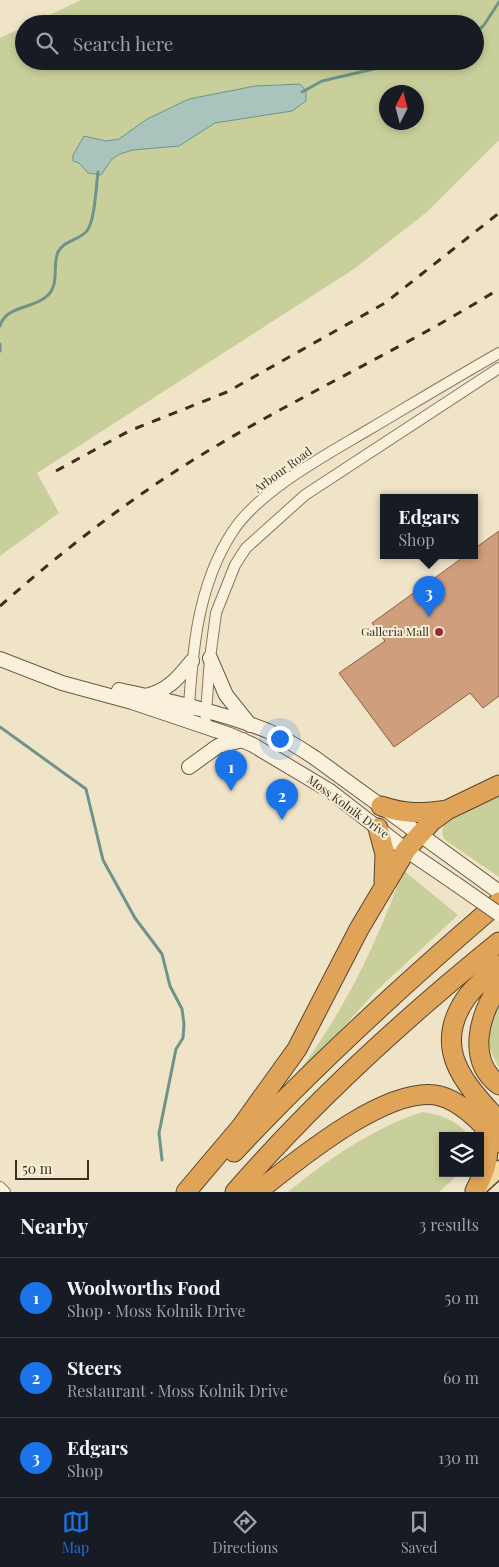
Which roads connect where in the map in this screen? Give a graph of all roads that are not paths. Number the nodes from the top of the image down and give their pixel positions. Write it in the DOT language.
graph roads {
  1 [pos="499,353"];
  2 [pos="499,368"];
  3 [pos="210,658"];
  4 [pos="0,659"];
  5 [pos="192,661"];
  6 [pos="44,674"];
  7 [pos="146,696"];
  8 [pos="207,712"];
  9 [pos="189,714"];
  10 [pos="205,726"];
  11 [pos="250,726"];
  12 [pos="243,740"];
  13 [pos="188,767"];
  14 [pos="499,784"];
  15 [pos="381,806"];
  16 [pos="446,810"];
  17 [pos="378,828"];
  18 [pos="419,835"];
  19 [pos="406,850"];
  20 [pos="384,883"];
  21 [pos="499,892"];
  22 [pos="499,902"];
  23 [pos="499,914"];
  24 [pos="499,942"];
  25 [pos="499,966"];
  26 [pos="499,986"];
  27 [pos="499,1084"];
  28 [pos="491,1123"];
  29 [pos="499,1143"];
  30 [pos="499,1169"];
  31 [pos="0,1187"];
  32 [pos="474,1191"];
  33 [pos="5,1192"];
  34 [pos="186,1192"];
  35 [pos="198,1192"];
  36 [pos="235,1192"];
  37 [pos="257,1192"];
  1 -- 5 [label="street, Arbour Road"];
  2 -- 3 [label="street"];
  3 -- 8 [label="street"];
  3 -- 11 [label="main road"];
  4 -- 6 [label="main road, Moss Kolnik Drive"];
  5 -- 7 [label="main road"];
  5 -- 9 [label="street, Arbour Road"];
  6 -- 7 [label="main road, Moss Kolnik Drive"];
  6 -- 9 [label="main road, Moss Kolnik Drive"];
  7 -- 9 [label="main road, Moss Kolnik Drive"];
  8 -- 9 [label="main road, Moss Kolnik Drive"];
  8 -- 10 [label="street"];
  8 -- 11 [label="main road, Moss Kolnik Drive"];
  9 -- 10 [label="main road, Moss Kolnik Drive"];
  10 -- 12 [label="main road, Moss Kolnik Drive"];
  11 -- 15 [label="main road, Moss Kolnik Drive"];
  12 -- 13 [label="main road"];
  12 -- 17 [label="main road, Moss Kolnik Drive"];
  14 -- 16 [label="highway"];
  15 -- 16 [label="highway"];
  15 -- 18 [label="main road, Moss Kolnik Drive"];
  16 -- 18 [label="highway"];
  17 -- 19 [label="main road, Moss Kolnik Drive"];
  17 -- 20 [label="highway"];
  18 -- 19 [label="highway"];
  18 -- 21 [label="main road, Moss Kolnik Drive"];
  19 -- 20 [label="highway"];
  19 -- 23 [label="main road, Moss Kolnik Drive, bridge"];
  20 -- 34 [label="highway"];
  22 -- 35 [label="highway"];
  24 -- 36 [label="highway"];
  25 -- 28 [label="highway"];
  26 -- 27 [label="highway"];
  28 -- 29 [label="highway"];
  28 -- 32 [label="highway"];
  28 -- 37 [label="highway"];
  30 -- 32 [label="main road"];
  31 -- 33 [label="street"];
}
